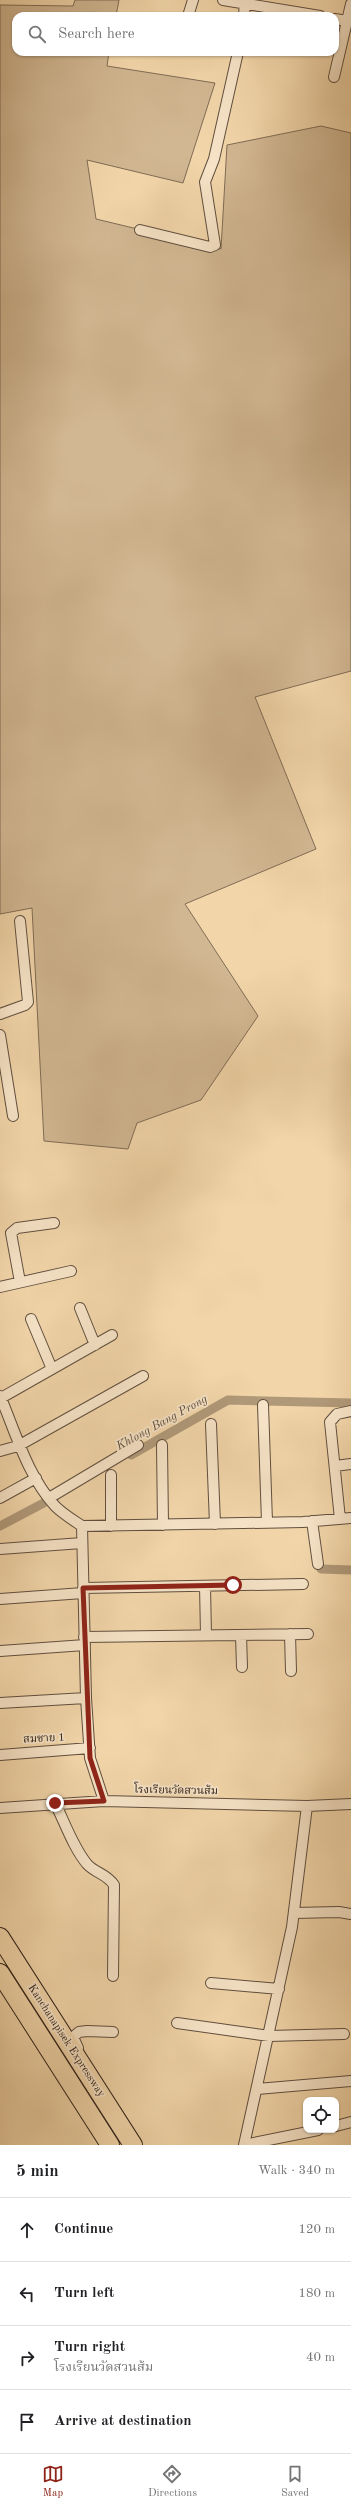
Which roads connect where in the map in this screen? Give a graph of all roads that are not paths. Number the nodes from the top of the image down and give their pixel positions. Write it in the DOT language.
graph roads {
  1 [pos="193,0"];
  2 [pos="223,0"];
  3 [pos="245,2"];
  4 [pos="351,4"];
  5 [pos="189,12"];
  6 [pos="244,12"];
  7 [pos="299,12"];
  8 [pos="339,20"];
  9 [pos="347,21"];
  10 [pos="339,55"];
  11 [pos="237,56"];
  12 [pos="339,56"];
  13 [pos="334,77"];
  14 [pos="140,230"];
  15 [pos="20,921"];
  16 [pos="0,1014"];
  17 [pos="0,1035"];
  18 [pos="13,1116"];
  19 [pos="54,1222"];
  20 [pos="71,1271"];
  21 [pos="20,1282"];
  22 [pos="0,1287"];
  23 [pos="80,1308"];
  24 [pos="31,1319"];
  25 [pos="112,1335"];
  26 [pos="95,1345"];
  27 [pos="52,1369"];
  28 [pos="144,1376"];
  29 [pos="0,1397"];
  30 [pos="263,1405"];
  31 [pos="351,1411"];
  32 [pos="211,1424"];
  33 [pos="138,1445"];
  34 [pos="162,1445"];
  35 [pos="18,1446"];
  36 [pos="0,1451"];
  37 [pos="351,1464"];
  38 [pos="335,1466"];
  39 [pos="111,1475"];
  40 [pos="36,1478"];
  41 [pos="0,1498"];
  42 [pos="50,1499"];
  43 [pos="340,1518"];
  44 [pos="351,1518"];
  45 [pos="312,1521"];
  46 [pos="267,1522"];
  47 [pos="215,1524"];
  48 [pos="163,1525"];
  49 [pos="82,1526"];
  50 [pos="111,1526"];
  51 [pos="82,1543"];
  52 [pos="0,1549"];
  53 [pos="318,1564"];
  54 [pos="303,1584"];
  55 [pos="205,1586"];
  56 [pos="83,1590"];
  57 [pos="0,1599"];
  58 [pos="290,1634"];
  59 [pos="308,1634"];
  60 [pos="206,1635"];
  61 [pos="241,1635"];
  62 [pos="85,1641"];
  63 [pos="0,1651"];
  64 [pos="242,1667"];
  65 [pos="292,1671"];
  66 [pos="86,1698"];
  67 [pos="0,1703"];
  68 [pos="90,1748"];
  69 [pos="0,1755"];
  70 [pos="104,1801"];
  71 [pos="55,1803"];
  72 [pos="351,1804"];
  73 [pos="307,1806"];
  74 [pos="0,1808"];
  75 [pos="294,1913"];
  76 [pos="351,1914"];
  77 [pos="0,1937"];
  78 [pos="0,1973"];
  79 [pos="113,1976"];
  80 [pos="211,1983"];
  81 [pos="279,1989"];
  82 [pos="177,2023"];
  83 [pos="113,2032"];
  84 [pos="344,2034"];
  85 [pos="269,2036"];
  86 [pos="351,2081"];
  87 [pos="257,2089"];
  88 [pos="351,2122"];
  89 [pos="339,2125"];
  90 [pos="311,2133"];
  91 [pos="294,2140"];
  92 [pos="110,2145"];
  93 [pos="133,2145"];
  94 [pos="141,2145"];
  95 [pos="244,2145"];
  1 -- 5 [label="street"];
  2 -- 3 [label="street"];
  3 -- 6 [label="street"];
  3 -- 7 [label="street"];
  4 -- 9 [label="street"];
  8 -- 9 [label="street"];
  9 -- 10 [label="street"];
  11 -- 14 [label="street"];
  12 -- 13 [label="street"];
  15 -- 16 [label="street"];
  17 -- 18 [label="street"];
  19 -- 21 [label="street"];
  20 -- 21 [label="street"];
  21 -- 22 [label="street"];
  23 -- 26 [label="street"];
  24 -- 27 [label="street"];
  25 -- 26 [label="street"];
  26 -- 27 [label="street"];
  27 -- 29 [label="street"];
  28 -- 35 [label="street"];
  29 -- 35 [label="street"];
  30 -- 46 [label="street"];
  31 -- 38 [label="street"];
  32 -- 47 [label="street"];
  33 -- 42 [label="street"];
  34 -- 48 [label="street"];
  35 -- 36 [label="street"];
  35 -- 40 [label="street"];
  37 -- 38 [label="street"];
  38 -- 43 [label="street"];
  39 -- 50 [label="street"];
  40 -- 41 [label="street"];
  40 -- 42 [label="street"];
  42 -- 49 [label="street"];
  43 -- 44 [label="street"];
  43 -- 45 [label="street"];
  45 -- 46 [label="street"];
  45 -- 53 [label="street"];
  46 -- 47 [label="street"];
  47 -- 48 [label="street"];
  48 -- 50 [label="street"];
  49 -- 50 [label="street"];
  49 -- 51 [label="street"];
  51 -- 52 [label="street"];
  51 -- 56 [label="street"];
  54 -- 55 [label="street"];
  55 -- 56 [label="street"];
  55 -- 60 [label="street"];
  56 -- 57 [label="street"];
  56 -- 62 [label="street"];
  58 -- 59 [label="street"];
  58 -- 61 [label="street"];
  58 -- 65 [label="street"];
  60 -- 61 [label="street"];
  60 -- 62 [label="street"];
  61 -- 64 [label="street"];
  62 -- 63 [label="street"];
  62 -- 66 [label="street"];
  66 -- 67 [label="street"];
  66 -- 68 [label="street"];
  68 -- 69 [label="street, สมชาย 1"];
  68 -- 70 [label="street"];
  70 -- 71 [label="street, โรงเรียนวัดสวนส้ม"];
  70 -- 73 [label="street, โรงเรียนวัดสวนส้ม"];
  71 -- 74 [label="street, โรงเรียนวัดสวนส้ม"];
  71 -- 79 [label="street"];
  72 -- 73 [label="street, โรงเรียนวัดสวนส้ม"];
  73 -- 75 [label="street"];
  75 -- 76 [label="street"];
  75 -- 81 [label="street"];
  77 -- 93 [label="highway, Kanchanapisek Expressway"];
  78 -- 92 [label="highway, Kanchanapisek Expressway"];
  80 -- 81 [label="street"];
  81 -- 85 [label="street"];
  82 -- 85 [label="street"];
  83 -- 94 [label="street"];
  84 -- 85 [label="street"];
  85 -- 87 [label="street"];
  86 -- 87 [label="street"];
  87 -- 95 [label="street"];
  88 -- 89 [label="street"];
  90 -- 91 [label="street"];
  91 -- 95 [label="street"];
}
